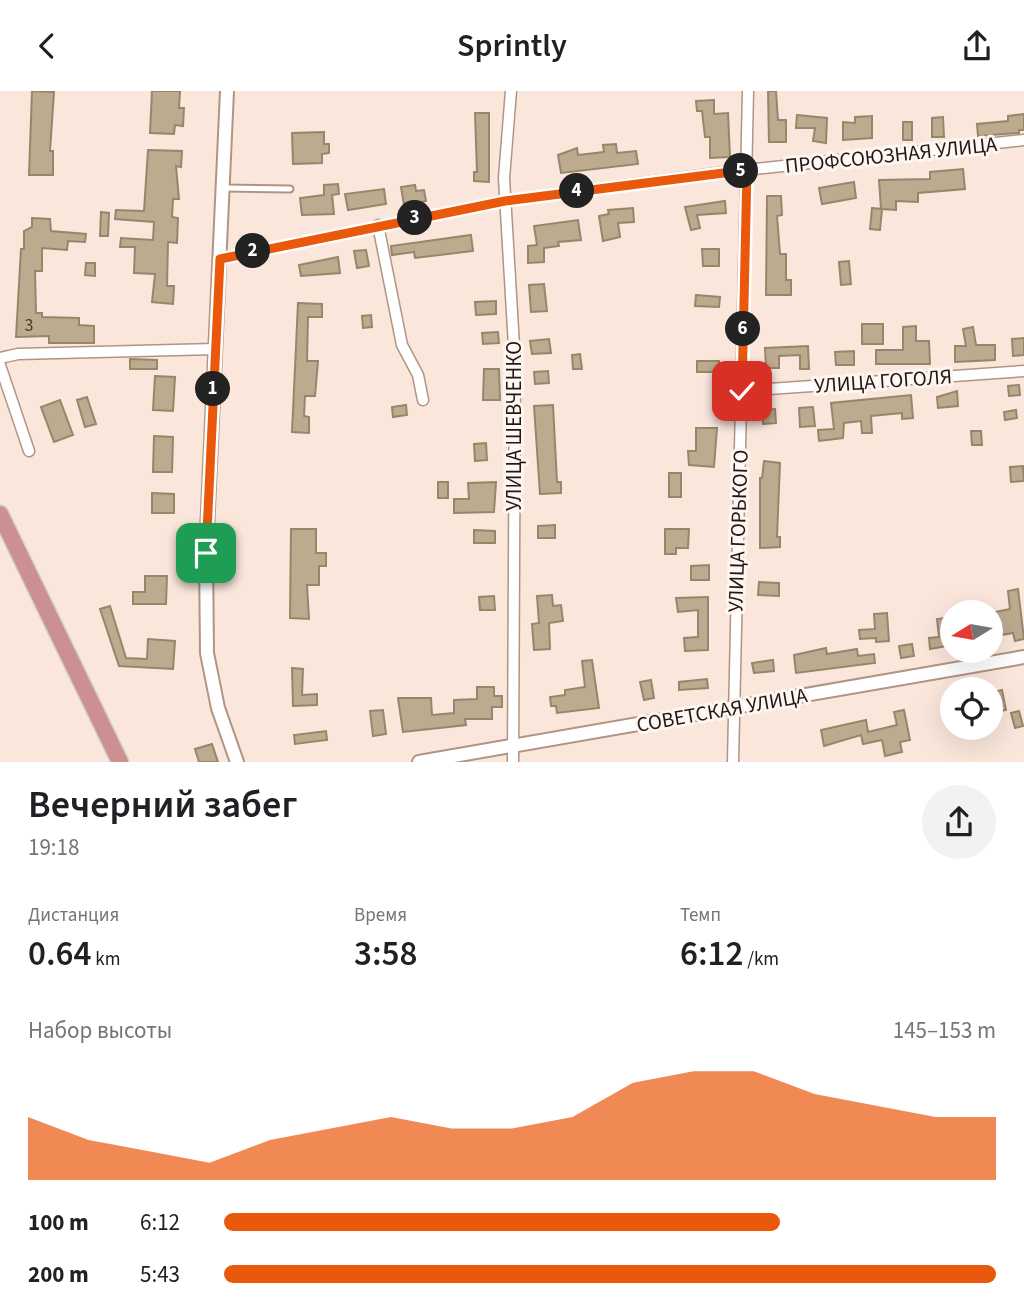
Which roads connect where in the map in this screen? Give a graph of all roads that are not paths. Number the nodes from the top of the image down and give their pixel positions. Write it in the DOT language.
graph roads {
  1 [pos="227,91"];
  2 [pos="511,91"];
  3 [pos="748,91"];
  4 [pos="1024,141"];
  5 [pos="747,170"];
  6 [pos="222,188"];
  7 [pos="290,189"];
  8 [pos="505,201"];
  9 [pos="378,225"];
  10 [pos="220,259"];
  11 [pos="215,349"];
  12 [pos="0,358"];
  13 [pos="0,365"];
  14 [pos="1024,371"];
  15 [pos="742,391"];
  16 [pos="423,400"];
  17 [pos="29,450"];
  18 [pos="0,514"];
  19 [pos="1024,657"];
  20 [pos="733,708"];
  21 [pos="512,745"];
  22 [pos="120,762"];
  23 [pos="237,762"];
  24 [pos="419,762"];
  25 [pos="513,762"];
  26 [pos="733,762"];
  1 -- 6 [label="street"];
  2 -- 8 [label="street, УЛИЦА ШЕВЧЕНКО"];
  3 -- 5 [label="street, УЛИЦА ГОРЬКОГО"];
  4 -- 5 [label="street, ПРОФСОЮЗНАЯ УЛИЦА"];
  5 -- 8 [label="street, ПРОФСОЮЗНАЯ УЛИЦА"];
  5 -- 15 [label="street, УЛИЦА ГОРЬКОГО"];
  6 -- 7 [label="lane"];
  6 -- 10 [label="street"];
  8 -- 9 [label="street, ПРОФСОЮЗНАЯ УЛИЦА"];
  8 -- 21 [label="street, УЛИЦА ШЕВЧЕНКО"];
  9 -- 10 [label="street, ПРОФСОЮЗНАЯ УЛИЦА"];
  9 -- 16 [label="street"];
  10 -- 11 [label="street"];
  11 -- 12 [label="street"];
  11 -- 23 [label="street"];
  13 -- 17 [label="street"];
  14 -- 15 [label="street, УЛИЦА ГОГОЛЯ"];
  15 -- 20 [label="street, УЛИЦА ГОРЬКОГО"];
  18 -- 22 [label="highway"];
  19 -- 20 [label="street, СОВЕТСКАЯ УЛИЦА"];
  20 -- 21 [label="street, СОВЕТСКАЯ УЛИЦА"];
  20 -- 26 [label="street, УЛИЦА ГОРЬКОГО"];
  21 -- 24 [label="street, СОВЕТСКАЯ УЛИЦА"];
  21 -- 25 [label="street, УЛИЦА ШЕВЧЕНКО"];
}
